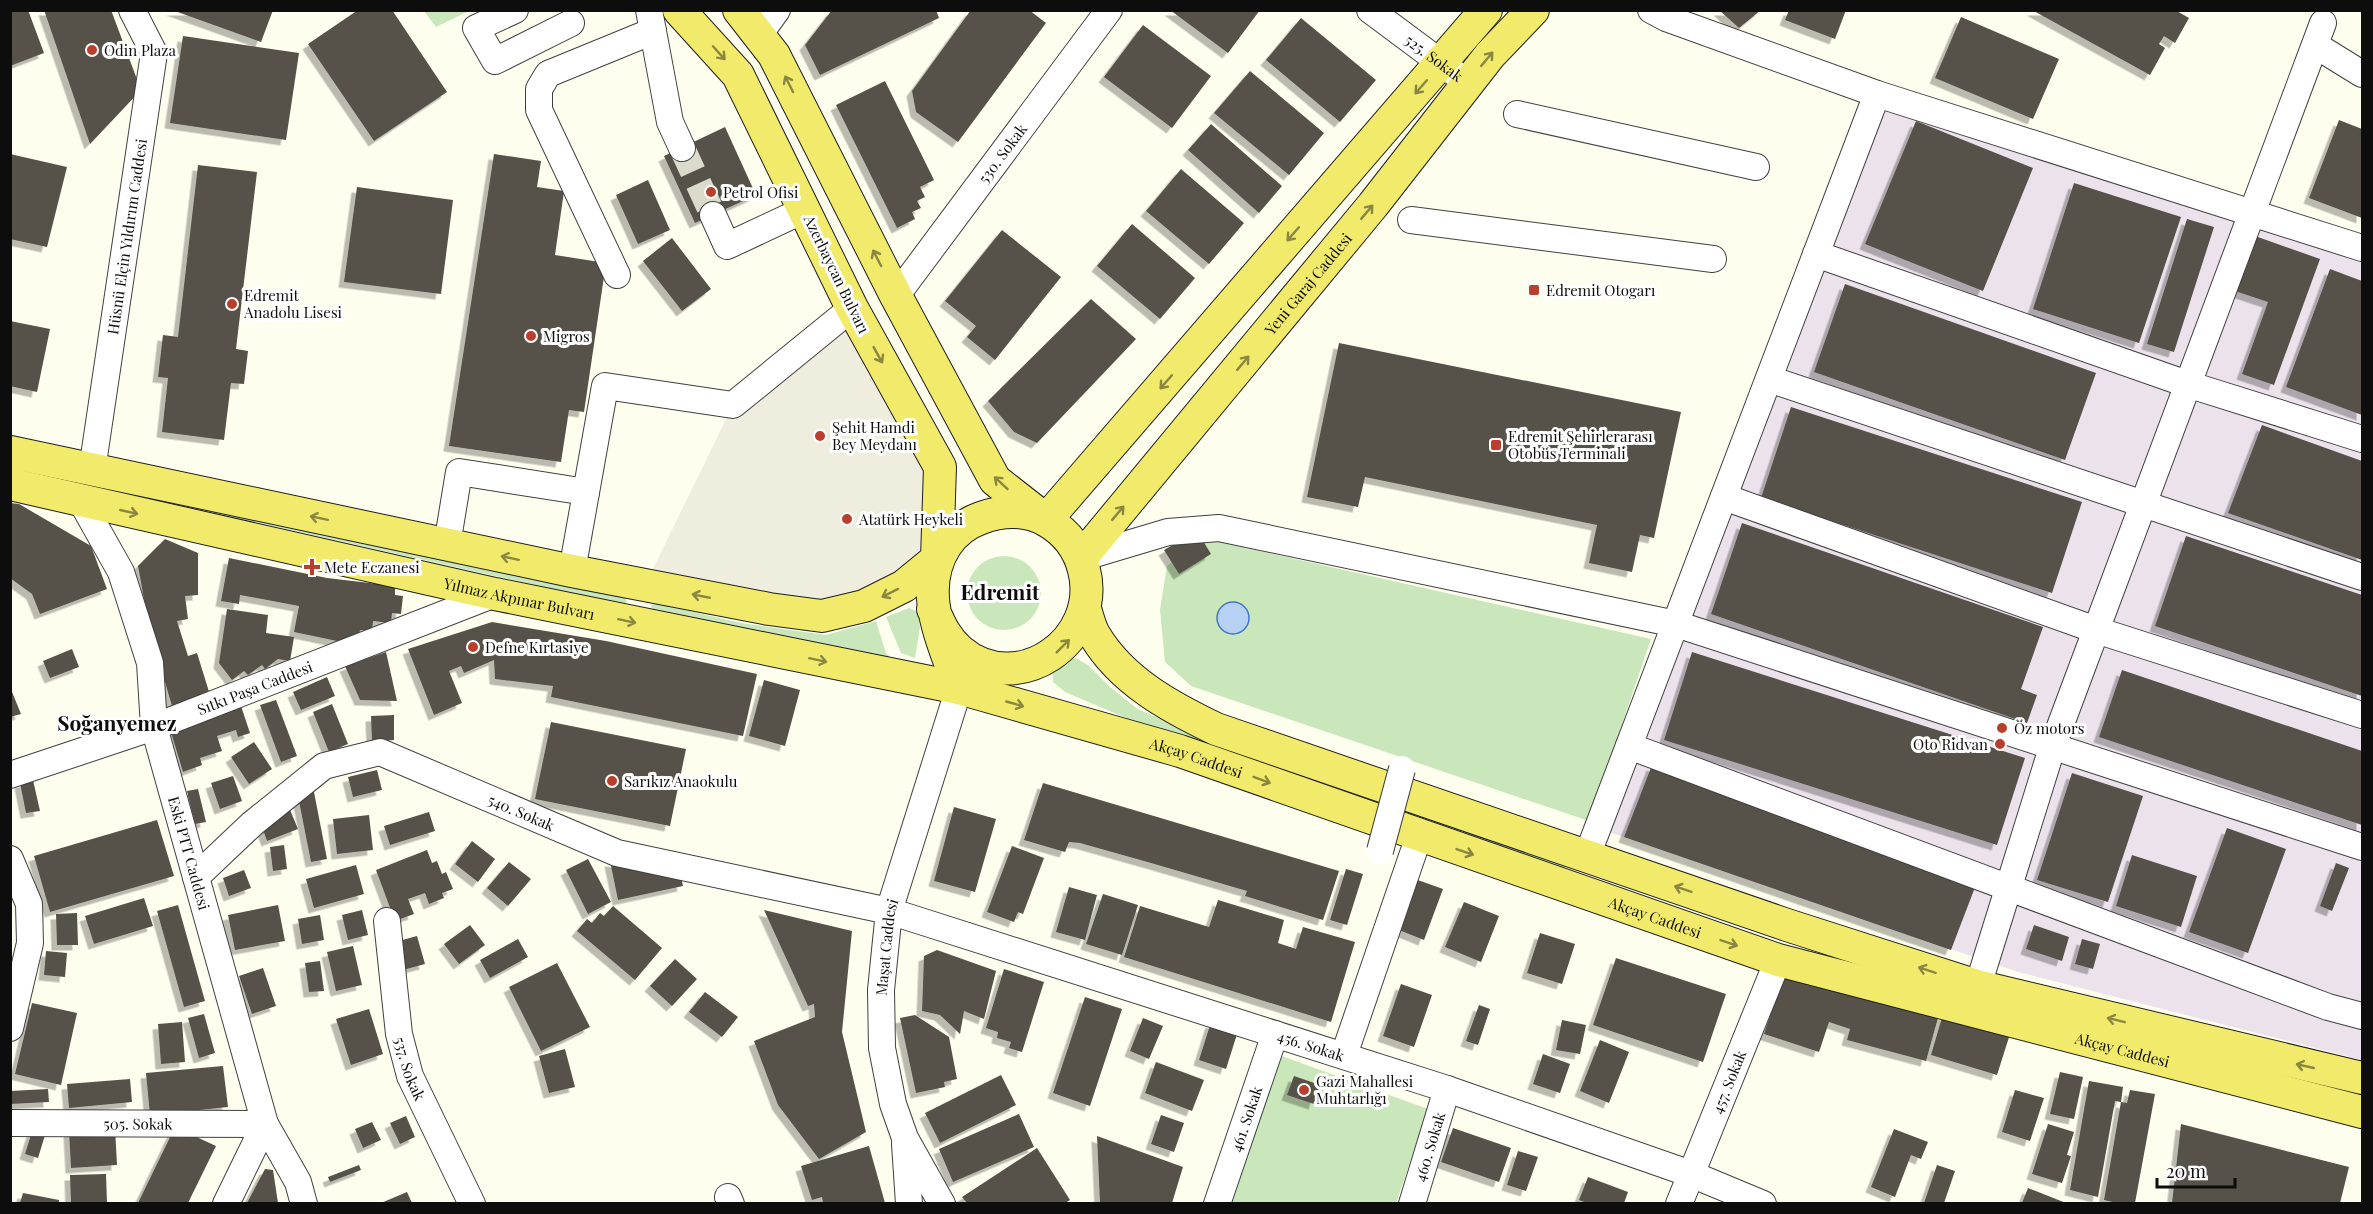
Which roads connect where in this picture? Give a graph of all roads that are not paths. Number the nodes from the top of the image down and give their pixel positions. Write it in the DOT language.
graph roads {
  1 [pos="132,10"];
  2 [pos="515,10"];
  3 [pos="679,10"];
  4 [pos="739,10"];
  5 [pos="777,10"];
  6 [pos="1109,10"];
  7 [pos="1370,10"];
  8 [pos="1486,10"];
  9 [pos="1533,10"];
  10 [pos="1651,10"];
  11 [pos="564,17"];
  12 [pos="651,21"];
  13 [pos="759,35"];
  14 [pos="603,51"];
  15 [pos="1441,63"];
  16 [pos="2362,74"];
  17 [pos="1468,83"];
  18 [pos="1877,94"];
  19 [pos="1517,114"];
  20 [pos="1381,133"];
  21 [pos="682,148"];
  22 [pos="1411,156"];
  23 [pos="1756,167"];
  24 [pos="806,209"];
  25 [pos="2251,213"];
  26 [pos="713,215"];
  27 [pos="1412,220"];
  28 [pos="2362,248"];
  29 [pos="1816,254"];
  30 [pos="1713,259"];
  31 [pos="617,275"];
  32 [pos="896,296"];
  33 [pos="852,308"];
  34 [pos="1770,379"];
  35 [pos="2187,384"];
  36 [pos="2362,439"];
  37 [pos="10,452"];
  38 [pos="92,470"];
  39 [pos="10,484"];
  40 [pos="586,492"];
  41 [pos="1724,497"];
  42 [pos="81,501"];
  43 [pos="2142,505"];
  44 [pos="1046,520"];
  45 [pos="447,545"];
  46 [pos="1081,558"];
  47 [pos="937,559"];
  48 [pos="572,571"];
  49 [pos="2362,577"];
  50 [pos="495,594"];
  51 [pos="933,609"];
  52 [pos="1085,609"];
  53 [pos="1677,624"];
  54 [pos="2096,630"];
  55 [pos="1033,665"];
  56 [pos="959,688"];
  57 [pos="2362,715"];
  58 [pos="154,727"];
  59 [pos="1629,746"];
  60 [pos="2052,748"];
  61 [pos="1402,770"];
  62 [pos="10,775"];
  63 [pos="1419,836"];
  64 [pos="2362,847"];
  65 [pos="1380,851"];
  66 [pos="1587,856"];
  67 [pos="10,859"];
  68 [pos="196,877"];
  69 [pos="2009,885"];
  70 [pos="20,906"];
  71 [pos="889,911"];
  72 [pos="387,921"];
  73 [pos="1779,960"];
  74 [pos="1974,999"];
  75 [pos="2362,1016"];
  76 [pos="10,1028"];
  77 [pos="1275,1034"];
  78 [pos="1344,1055"];
  79 [pos="2362,1078"];
  80 [pos="1447,1089"];
  81 [pos="2362,1112"];
  82 [pos="10,1123"];
  83 [pos="265,1124"];
  84 [pos="905,1138"];
  85 [pos="1691,1174"];
  86 [pos="226,1203"];
  87 [pos="304,1203"];
  88 [pos="472,1203"];
  89 [pos="909,1203"];
  90 [pos="942,1203"];
  91 [pos="1217,1203"];
  92 [pos="1412,1203"];
  93 [pos="1679,1203"];
  94 [pos="1763,1203"];
  1 -- 38 [label="street, Hüsnü Elçin Yıldırım Caddesi"];
  2 -- 11 [label="street"];
  3 -- 24 [label="main road, Azerbaycan Bulvarı, one-way"];
  4 -- 13 [label="main road"];
  5 -- 13 [label="street"];
  6 -- 32 [label="street, 530. Sokak"];
  7 -- 15 [label="street, 525. Sokak"];
  8 -- 15 [label="main road"];
  17 -- 9 [label="main road, Yeni Garaj Caddesi, one-way"];
  10 -- 18 [label="street"];
  11 -- 14 [label="street"];
  12 -- 14 [label="street"];
  12 -- 21 [label="street"];
  32 -- 13 [label="main road, one-way"];
  14 -- 31 [label="street"];
  15 -- 17 [label="street, 525. Sokak"];
  15 -- 20 [label="main road, one-way"];
  16 -- 25 [label="street"];
  17 -- 22 [label="main road, Yeni Garaj Caddesi"];
  18 -- 25 [label="street"];
  18 -- 29 [label="street"];
  19 -- 23 [label="street"];
  20 -- 22 [label="street"];
  20 -- 44 [label="main road, one-way"];
  46 -- 22 [label="main road, Yeni Garaj Caddesi, one-way"];
  24 -- 26 [label="street"];
  24 -- 33 [label="main road, Azerbaycan Bulvarı"];
  25 -- 28 [label="street"];
  25 -- 35 [label="street"];
  27 -- 30 [label="street"];
  29 -- 34 [label="street"];
  29 -- 35 [label="street"];
  44 -- 32 [label="main road, one-way"];
  33 -- 40 [label="street"];
  33 -- 47 [label="main road, Azerbaycan Bulvarı, one-way"];
  34 -- 41 [label="street"];
  34 -- 43 [label="street"];
  35 -- 36 [label="street"];
  35 -- 43 [label="street"];
  37 -- 38 [label="main road"];
  45 -- 38 [label="main road, one-way"];
  39 -- 42 [label="main road, Yılmaz Akpınar Bulvarı"];
  40 -- 45 [label="street"];
  40 -- 48 [label="street"];
  41 -- 53 [label="street"];
  41 -- 54 [label="street"];
  42 -- 50 [label="main road, Yılmaz Akpınar Bulvarı, one-way"];
  42 -- 58 [label="street, Eski PTT Caddesi"];
  43 -- 49 [label="street"];
  43 -- 54 [label="street"];
  44 -- 46 [label="main road"];
  44 -- 47 [label="main road"];
  48 -- 45 [label="main road, one-way"];
  46 -- 52 [label="main road"];
  46 -- 53 [label="street"];
  47 -- 48 [label="main road, one-way"];
  47 -- 51 [label="main road"];
  50 -- 56 [label="main road, Yılmaz Akpınar Bulvarı, one-way"];
  50 -- 58 [label="street, Sıtkı Paşa Caddesi"];
  51 -- 55 [label="main road"];
  51 -- 56 [label="main road"];
  55 -- 52 [label="main road, one-way"];
  52 -- 66 [label="main road, Akçay Caddesi"];
  53 -- 59 [label="street"];
  53 -- 60 [label="street"];
  54 -- 57 [label="street"];
  54 -- 60 [label="street"];
  55 -- 56 [label="main road"];
  56 -- 63 [label="main road, Akçay Caddesi, one-way"];
  56 -- 71 [label="street, Maşat Caddesi"];
  58 -- 62 [label="street, Sıtkı Paşa Caddesi"];
  58 -- 68 [label="street, Eski PTT Caddesi"];
  59 -- 66 [label="street"];
  59 -- 69 [label="street"];
  60 -- 64 [label="street"];
  60 -- 69 [label="street"];
  61 -- 65 [label="street, bridge"];
  63 -- 73 [label="main road, Akçay Caddesi, one-way"];
  63 -- 78 [label="street"];
  74 -- 66 [label="main road, Akçay Caddesi, one-way"];
  67 -- 70 [label="street"];
  68 -- 71 [label="street, 540. Sokak"];
  68 -- 83 [label="street, Eski PTT Caddesi"];
  69 -- 74 [label="street"];
  69 -- 75 [label="street"];
  70 -- 76 [label="street"];
  71 -- 77 [label="street, 456. Sokak"];
  71 -- 84 [label="street, Maşat Caddesi"];
  72 -- 88 [label="street, 537. Sokak"];
  73 -- 74 [label="main road, Akçay Caddesi"];
  73 -- 85 [label="street, 457. Sokak"];
  79 -- 74 [label="main road, Akçay Caddesi, one-way"];
  74 -- 81 [label="main road, Akçay Caddesi"];
  77 -- 78 [label="street, 456. Sokak"];
  77 -- 91 [label="street, 461. Sokak"];
  78 -- 80 [label="street, 456. Sokak"];
  80 -- 85 [label="street, 456. Sokak"];
  80 -- 92 [label="street, 460. Sokak"];
  82 -- 83 [label="street, 505. Sokak"];
  83 -- 86 [label="street"];
  83 -- 87 [label="street, Eski PTT Caddesi"];
  84 -- 89 [label="street"];
  84 -- 90 [label="street, Maşat Caddesi"];
  85 -- 93 [label="street, 457. Sokak"];
  85 -- 94 [label="street, 456. Sokak"];
}
